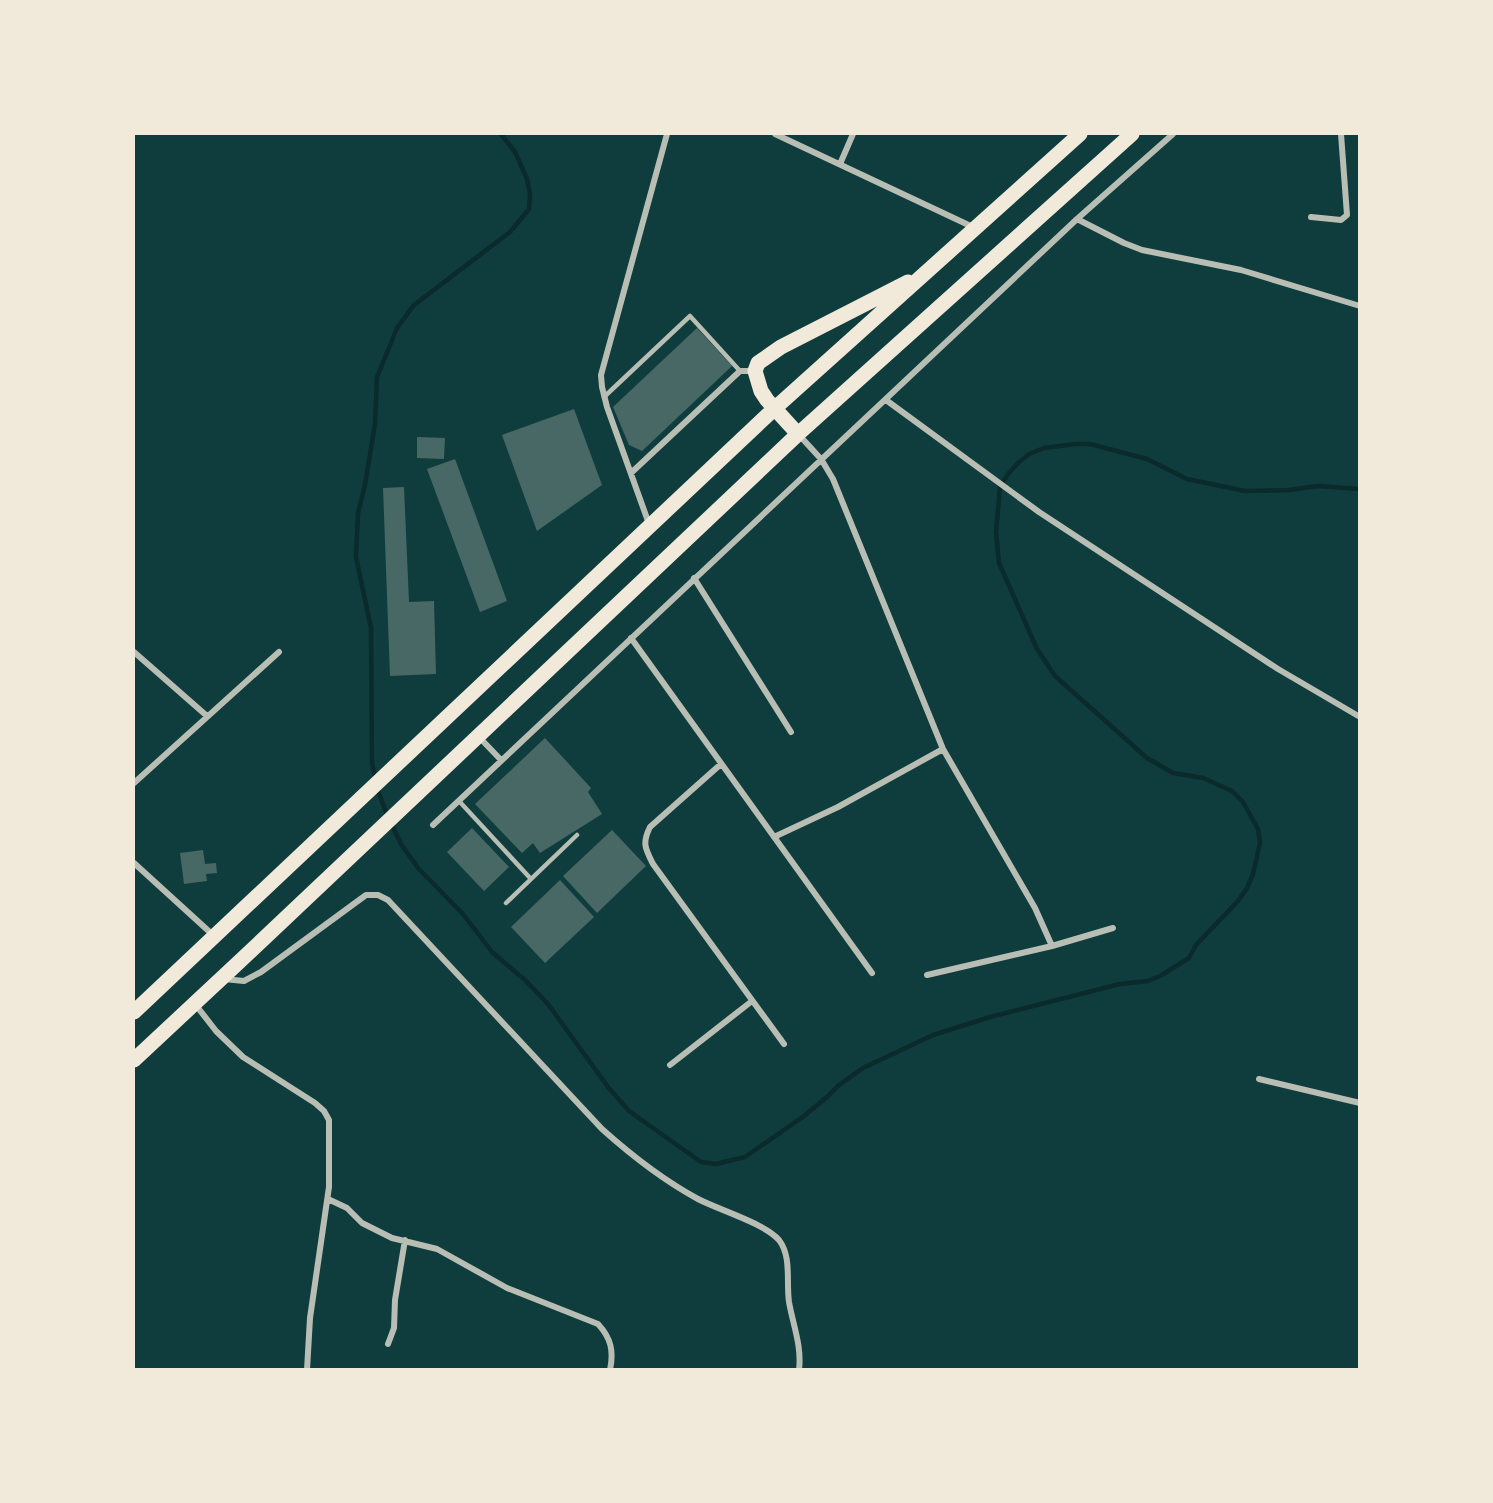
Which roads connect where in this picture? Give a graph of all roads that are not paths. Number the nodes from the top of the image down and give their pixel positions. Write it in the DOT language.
graph roads {
  1 [pos="667,134"];
  2 [pos="775,134"];
  3 [pos="853,134"];
  4 [pos="1080,134"];
  5 [pos="1132,134"];
  6 [pos="1173,134"];
  7 [pos="1341,134"];
  8 [pos="840,164"];
  9 [pos="1311,218"];
  10 [pos="1077,219"];
  11 [pos="976,228"];
  12 [pos="927,272"];
  13 [pos="1359,306"];
  14 [pos="748,371"];
  15 [pos="604,397"];
  16 [pos="886,400"];
  17 [pos="774,409"];
  18 [pos="798,434"];
  19 [pos="821,459"];
  20 [pos="631,473"];
  21 [pos="650,527"];
  22 [pos="694,578"];
  23 [pos="631,638"];
  24 [pos="134,652"];
  25 [pos="279,652"];
  26 [pos="207,716"];
  27 [pos="1359,717"];
  28 [pos="791,732"];
  29 [pos="478,736"];
  30 [pos="943,749"];
  31 [pos="501,760"];
  32 [pos="721,764"];
  33 [pos="134,783"];
  34 [pos="459,801"];
  35 [pos="433,825"];
  36 [pos="577,835"];
  37 [pos="774,837"];
  38 [pos="134,863"];
  39 [pos="531,879"];
  40 [pos="506,903"];
  41 [pos="1113,928"];
  42 [pos="216,937"];
  43 [pos="1052,946"];
  44 [pos="872,973"];
  45 [pos="927,975"];
  46 [pos="221,979"];
  47 [pos="752,1000"];
  48 [pos="195,1003"];
  49 [pos="134,1012"];
  50 [pos="784,1044"];
  51 [pos="134,1060"];
  52 [pos="670,1065"];
  53 [pos="1259,1079"];
  54 [pos="1359,1103"];
  55 [pos="328,1199"];
  56 [pos="405,1240"];
  57 [pos="388,1344"];
  58 [pos="307,1370"];
  59 [pos="610,1370"];
  60 [pos="799,1370"];
  1 -- 15 [label="street"];
  2 -- 8 [label="street"];
  3 -- 8 [label="street"];
  4 -- 11 [label="highway"];
  5 -- 18 [label="highway"];
  6 -- 10 [label="street"];
  7 -- 9 [label="street"];
  8 -- 11 [label="street"];
  10 -- 13 [label="street"];
  10 -- 16 [label="street"];
  11 -- 12 [label="highway"];
  12 -- 14 [label="highway"];
  12 -- 17 [label="highway"];
  14 -- 15 [label="lane"];
  14 -- 17 [label="highway"];
  14 -- 20 [label="street"];
  15 -- 20 [label="street"];
  16 -- 19 [label="street"];
  16 -- 27 [label="street"];
  17 -- 18 [label="highway"];
  17 -- 21 [label="highway"];
  18 -- 19 [label="street"];
  18 -- 29 [label="highway"];
  19 -- 22 [label="street"];
  19 -- 30 [label="street"];
  20 -- 21 [label="street"];
  21 -- 42 [label="highway"];
  22 -- 23 [label="street"];
  22 -- 28 [label="street"];
  23 -- 31 [label="street"];
  23 -- 32 [label="street"];
  24 -- 26 [label="street"];
  25 -- 26 [label="street"];
  26 -- 33 [label="street"];
  29 -- 31 [label="street"];
  29 -- 46 [label="highway"];
  30 -- 37 [label="street"];
  30 -- 43 [label="street"];
  31 -- 34 [label="street"];
  32 -- 37 [label="street"];
  32 -- 47 [label="street"];
  34 -- 35 [label="street"];
  34 -- 39 [label="lane"];
  36 -- 39 [label="lane"];
  37 -- 44 [label="street"];
  38 -- 42 [label="street"];
  39 -- 40 [label="lane"];
  41 -- 43 [label="street"];
  42 -- 49 [label="highway"];
  43 -- 45 [label="street"];
  46 -- 48 [label="highway"];
  46 -- 60 [label="street"];
  47 -- 50 [label="street"];
  47 -- 52 [label="street"];
  48 -- 51 [label="highway"];
  48 -- 55 [label="street"];
  53 -- 54 [label="street"];
  55 -- 56 [label="street"];
  55 -- 58 [label="street"];
  56 -- 57 [label="street"];
  56 -- 59 [label="street"];
}
